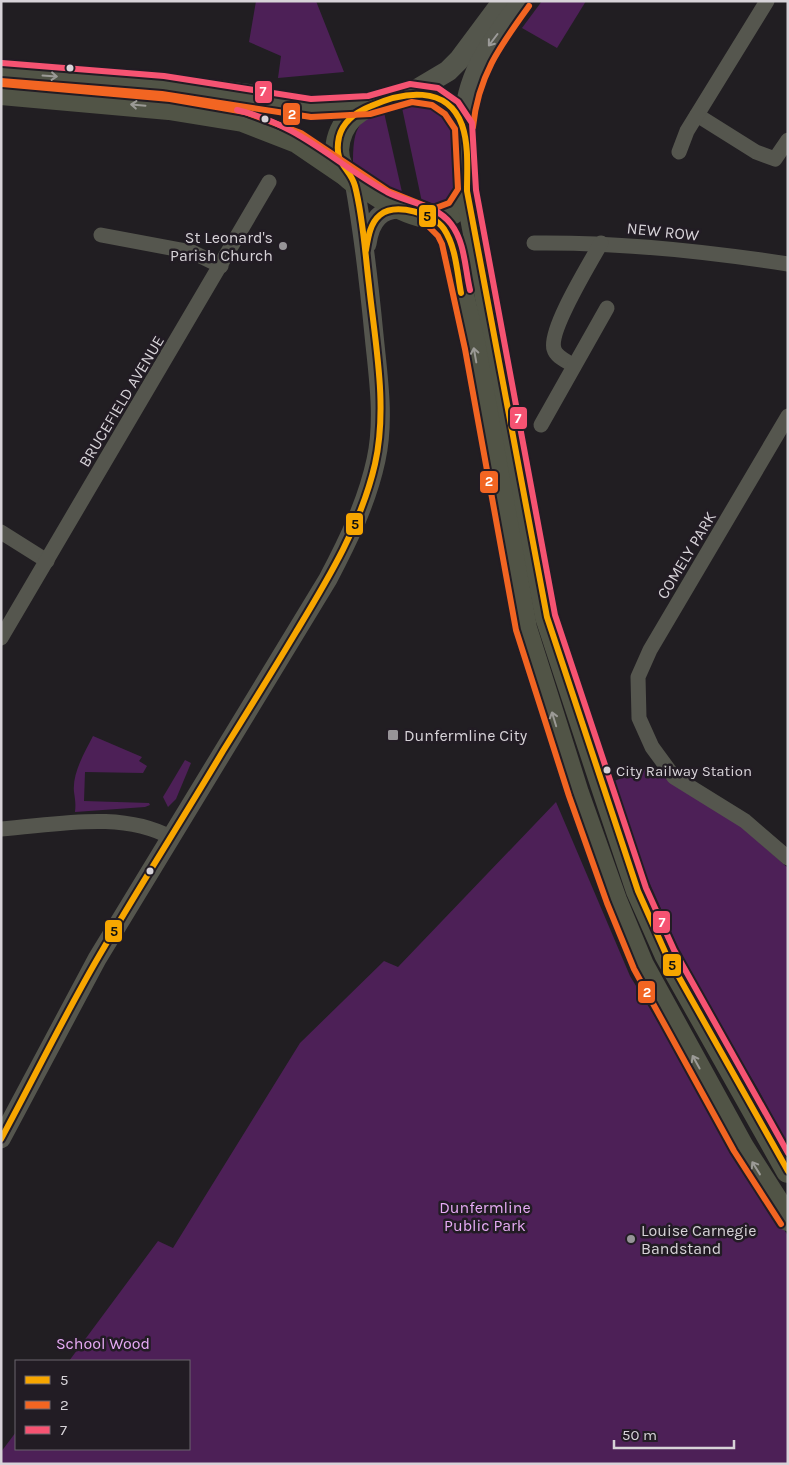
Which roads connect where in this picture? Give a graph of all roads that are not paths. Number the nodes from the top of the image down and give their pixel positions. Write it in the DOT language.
graph roads {
  1 [pos="503,1"];
  2 [pos="522,1"];
  3 [pos="767,1"];
  4 [pos="1,72"];
  5 [pos="1,93"];
  6 [pos="411,93"];
  7 [pos="369,105"];
  8 [pos="697,115"];
  9 [pos="464,126"];
  10 [pos="788,140"];
  11 [pos="679,152"];
  12 [pos="782,163"];
  13 [pos="351,178"];
  14 [pos="269,182"];
  15 [pos="467,191"];
  16 [pos="406,210"];
  17 [pos="432,218"];
  18 [pos="100,235"];
  19 [pos="534,242"];
  20 [pos="601,243"];
  21 [pos="366,250"];
  22 [pos="788,264"];
  23 [pos="221,266"];
  24 [pos="607,308"];
  25 [pos="574,366"];
  26 [pos="788,416"];
  27 [pos="541,425"];
  28 [pos="1,532"];
  29 [pos="47,561"];
  30 [pos="1,638"];
  31 [pos="1,829"];
  32 [pos="172,838"];
  33 [pos="788,858"];
  34 [pos="1,1139"];
  35 [pos="788,1171"];
  36 [pos="788,1219"];
  1 -- 6 [label="main road"];
  2 -- 9 [label="main road, one-way"];
  3 -- 8 [label="street"];
  4 -- 7 [label="main road, one-way"];
  13 -- 5 [label="main road, one-way"];
  6 -- 7 [label="main road"];
  6 -- 9 [label="main road"];
  7 -- 13 [label="main road"];
  8 -- 11 [label="street"];
  8 -- 12 [label="street"];
  9 -- 15 [label="main road"];
  10 -- 12 [label="street"];
  13 -- 16 [label="main road"];
  13 -- 21 [label="street"];
  14 -- 23 [label="street, BRUCEFIELD AVENUE"];
  15 -- 17 [label="main road"];
  15 -- 35 [label="main road"];
  16 -- 17 [label="main road"];
  16 -- 21 [label="street"];
  36 -- 17 [label="main road, one-way"];
  18 -- 23 [label="street"];
  19 -- 20 [label="street, NEW ROW"];
  20 -- 22 [label="street, NEW ROW"];
  20 -- 25 [label="street"];
  21 -- 32 [label="street"];
  23 -- 29 [label="street, BRUCEFIELD AVENUE"];
  24 -- 25 [label="street"];
  25 -- 27 [label="street"];
  26 -- 33 [label="street, COMELY PARK"];
  28 -- 29 [label="street"];
  29 -- 30 [label="street, BRUCEFIELD AVENUE"];
  31 -- 32 [label="street"];
  32 -- 34 [label="street"];
}
